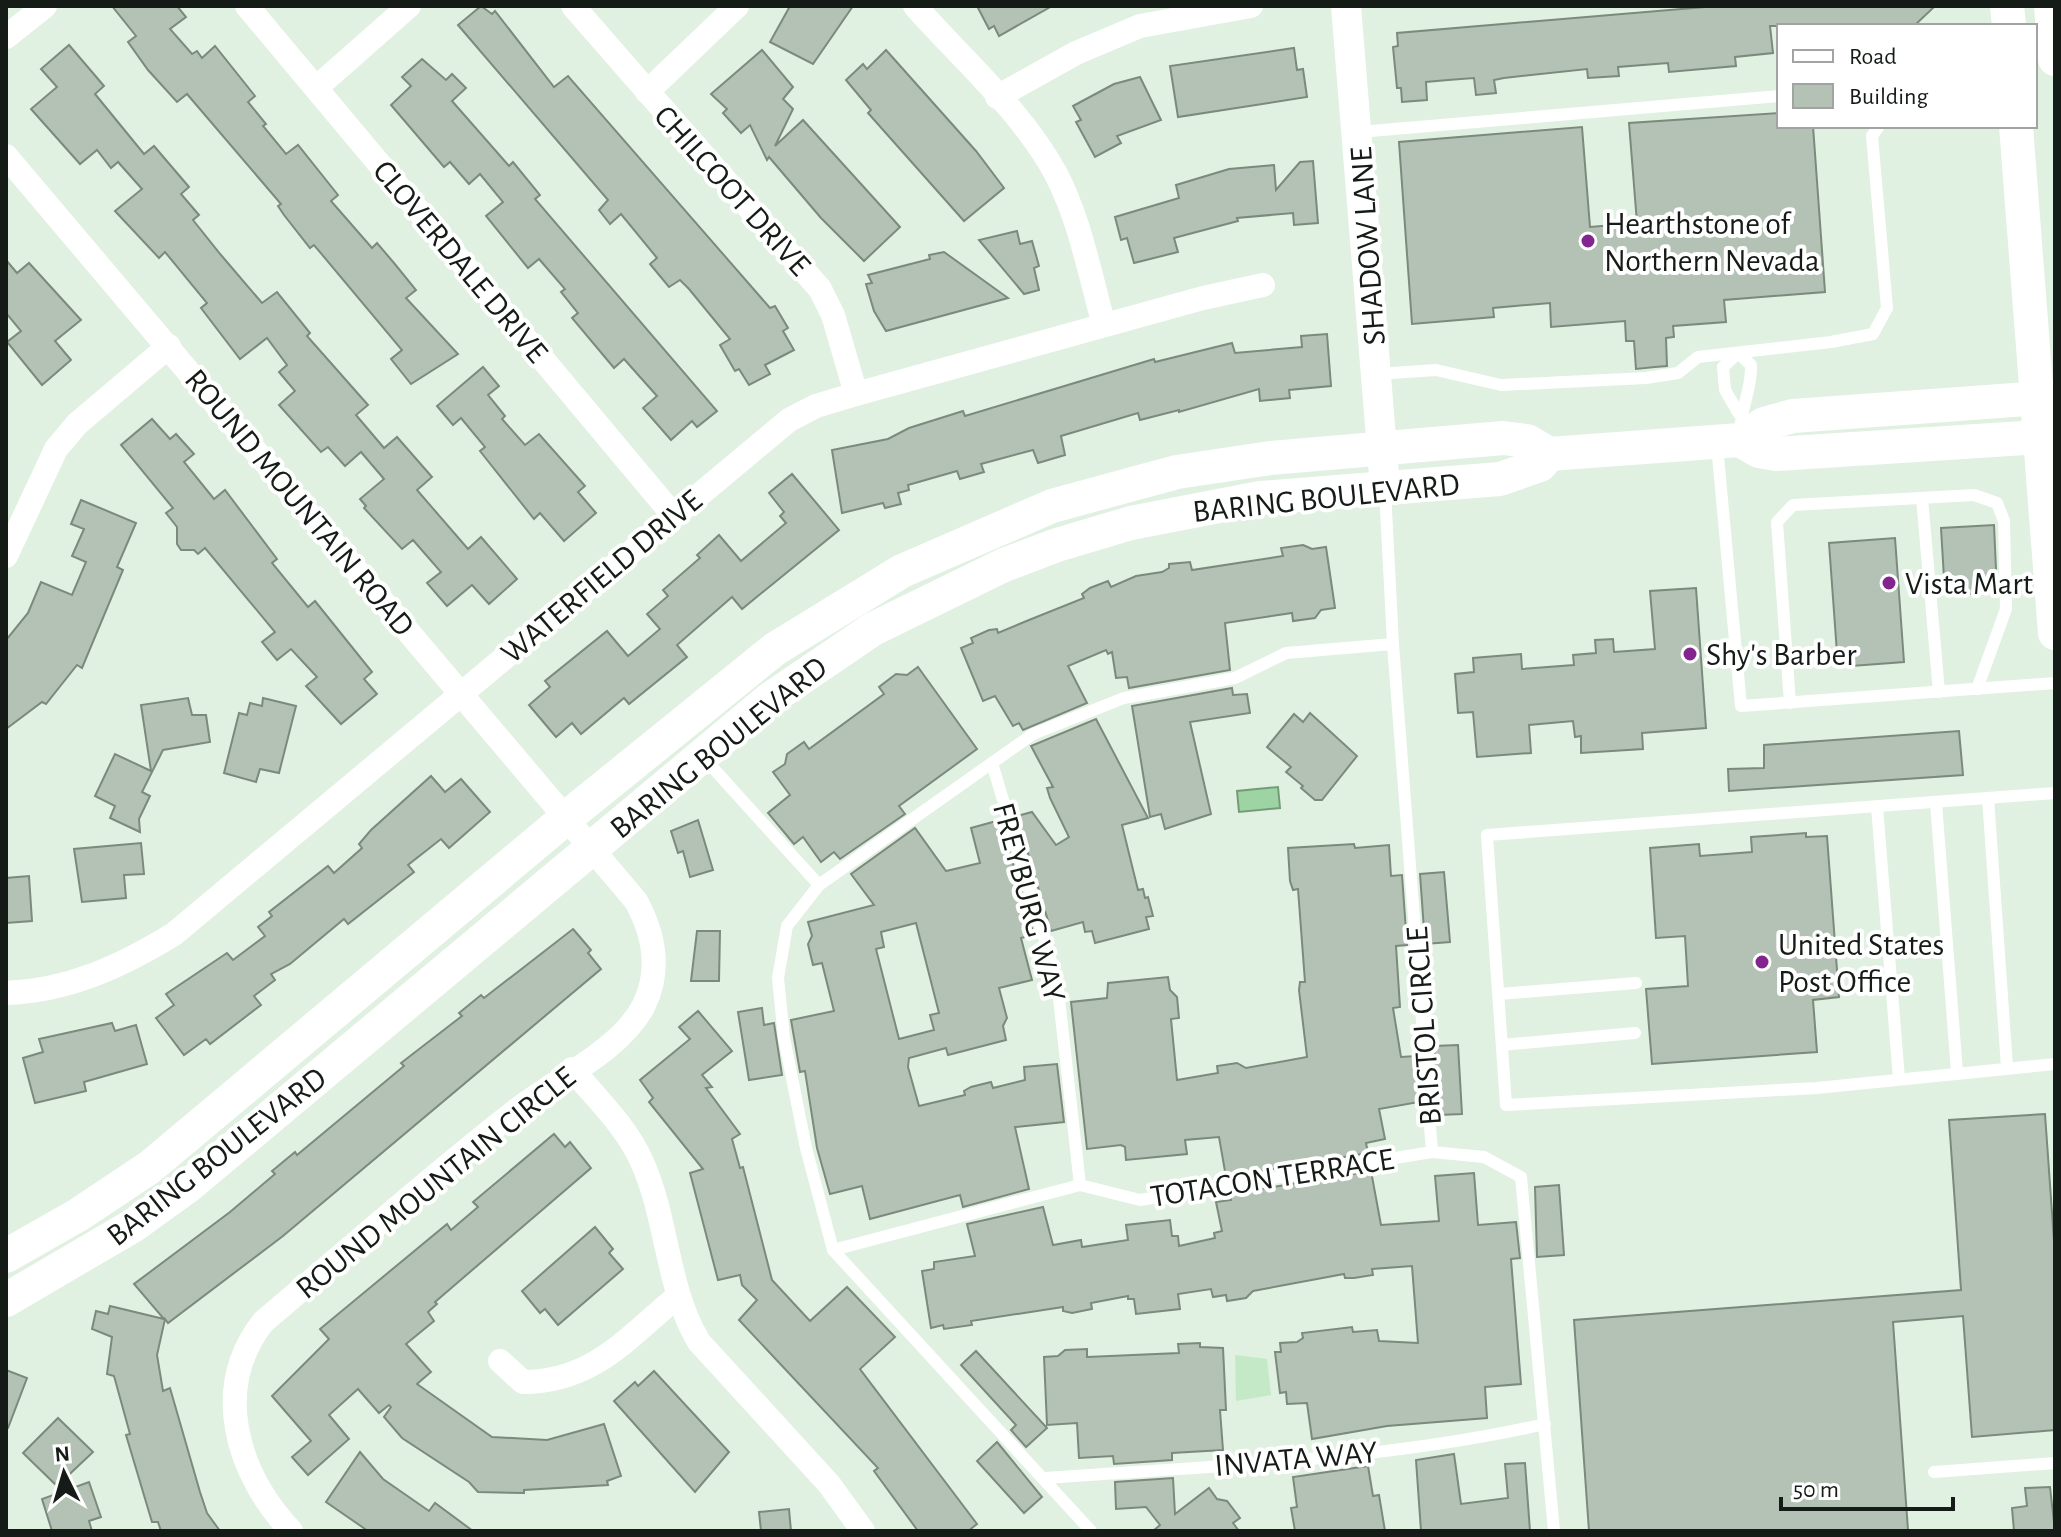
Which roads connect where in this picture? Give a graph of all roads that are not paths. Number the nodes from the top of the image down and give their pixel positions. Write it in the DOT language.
graph roads {
  1 [pos="45,6"];
  2 [pos="247,6"];
  3 [pos="409,6"];
  4 [pos="573,6"];
  5 [pos="737,6"];
  6 [pos="915,6"];
  7 [pos="1251,6"];
  8 [pos="1346,6"];
  9 [pos="2051,6"];
  10 [pos="1181,11"];
  11 [pos="6,37"];
  12 [pos="2055,59"];
  13 [pos="316,88"];
  14 [pos="647,92"];
  15 [pos="1777,96"];
  16 [pos="997,97"];
  17 [pos="1878,128"];
  18 [pos="2016,128"];
  19 [pos="1359,132"];
  20 [pos="6,156"];
  21 [pos="1263,285"];
  22 [pos="1104,325"];
  23 [pos="169,346"];
  24 [pos="1738,353"];
  25 [pos="1377,374"];
  26 [pos="856,394"];
  27 [pos="2046,398"];
  28 [pos="1732,432"];
  29 [pos="2048,436"];
  30 [pos="1382,448"];
  31 [pos="1549,454"];
  32 [pos="1385,487"];
  33 [pos="1922,498"];
  34 [pos="674,516"];
  35 [pos="12,525"];
  36 [pos="6,556"];
  37 [pos="2055,633"];
  38 [pos="1393,644"];
  39 [pos="2055,683"];
  40 [pos="1977,689"];
  41 [pos="1939,692"];
  42 [pos="461,694"];
  43 [pos="1790,703"];
  44 [pos="703,757"];
  45 [pos="992,763"];
  46 [pos="2055,793"];
  47 [pos="1988,798"];
  48 [pos="1936,803"];
  49 [pos="1877,807"];
  50 [pos="566,818"];
  51 [pos="592,849"];
  52 [pos="819,885"];
  53 [pos="1636,983"];
  54 [pos="6,993"];
  55 [pos="1499,994"];
  56 [pos="1635,1033"];
  57 [pos="1502,1045"];
  58 [pos="2055,1064"];
  59 [pos="2007,1067"];
  60 [pos="572,1069"];
  61 [pos="1957,1072"];
  62 [pos="1899,1079"];
  63 [pos="1432,1152"];
  64 [pos="1080,1185"];
  65 [pos="833,1250"];
  66 [pos="6,1256"];
  67 [pos="678,1296"];
  68 [pos="6,1300"];
  69 [pos="500,1361"];
  70 [pos="1545,1424"];
  71 [pos="2055,1463"];
  72 [pos="1934,1472"];
  73 [pos="1044,1478"];
  74 [pos="291,1531"];
  75 [pos="863,1531"];
  76 [pos="1091,1531"];
  77 [pos="1554,1531"];
  1 -- 11 [label="street"];
  2 -- 13 [label="street, CLOVERDALE DRIVE"];
  3 -- 13 [label="street"];
  4 -- 14 [label="street, CHILCOOT DRIVE"];
  5 -- 14 [label="street"];
  6 -- 16 [label="street"];
  7 -- 10 [label="street"];
  8 -- 19 [label="street, SHADOW LANE"];
  9 -- 12 [label="main road"];
  10 -- 16 [label="street"];
  13 -- 34 [label="street, CLOVERDALE DRIVE"];
  14 -- 26 [label="street, CHILCOOT DRIVE"];
  15 -- 19 [label="lane"];
  16 -- 22 [label="street"];
  17 -- 24 [label="lane"];
  18 -- 27 [label="main road"];
  19 -- 25 [label="street, SHADOW LANE"];
  20 -- 23 [label="street, ROUND MOUNTAIN ROAD"];
  21 -- 22 [label="street, WATERFIELD DRIVE"];
  22 -- 26 [label="street, WATERFIELD DRIVE"];
  23 -- 35 [label="street"];
  23 -- 42 [label="street, ROUND MOUNTAIN ROAD"];
  24 -- 25 [label="lane"];
  24 -- 28 [label="lane"];
  24 -- 28 [label="lane"];
  25 -- 30 [label="street, SHADOW LANE"];
  26 -- 34 [label="street, WATERFIELD DRIVE"];
  27 -- 28 [label="main road, BARING BOULEVARD"];
  27 -- 29 [label="main road"];
  28 -- 29 [label="main road, BARING BOULEVARD"];
  28 -- 31 [label="main road, BARING BOULEVARD"];
  28 -- 43 [label="lane"];
  29 -- 37 [label="main road"];
  30 -- 31 [label="main road, BARING BOULEVARD"];
  30 -- 32 [label="street, SHADOW LANE"];
  30 -- 50 [label="main road, BARING BOULEVARD"];
  31 -- 32 [label="main road, BARING BOULEVARD"];
  32 -- 38 [label="lane, BRISTOL CIRCLE"];
  32 -- 44 [label="main road, BARING BOULEVARD"];
  33 -- 40 [label="lane"];
  33 -- 41 [label="lane"];
  33 -- 43 [label="lane"];
  34 -- 42 [label="street, WATERFIELD DRIVE"];
  35 -- 36 [label="street"];
  38 -- 45 [label="lane"];
  38 -- 63 [label="lane, BRISTOL CIRCLE"];
  39 -- 40 [label="lane"];
  40 -- 41 [label="lane"];
  41 -- 43 [label="lane"];
  42 -- 50 [label="street, ROUND MOUNTAIN ROAD"];
  42 -- 54 [label="street, WATERFIELD DRIVE"];
  44 -- 51 [label="main road, BARING BOULEVARD"];
  44 -- 52 [label="lane"];
  45 -- 52 [label="lane"];
  45 -- 64 [label="lane, FREYBURG WAY"];
  46 -- 47 [label="lane"];
  47 -- 48 [label="lane"];
  47 -- 59 [label="lane"];
  48 -- 49 [label="lane"];
  48 -- 61 [label="lane"];
  49 -- 55 [label="lane"];
  49 -- 62 [label="lane"];
  50 -- 51 [label="street, ROUND MOUNTAIN ROAD"];
  50 -- 66 [label="main road, BARING BOULEVARD"];
  51 -- 60 [label="street, ROUND MOUNTAIN CIRCLE"];
  51 -- 68 [label="main road, BARING BOULEVARD"];
  52 -- 65 [label="lane"];
  53 -- 55 [label="lane"];
  55 -- 57 [label="lane"];
  56 -- 57 [label="lane"];
  57 -- 62 [label="lane"];
  58 -- 59 [label="lane"];
  59 -- 61 [label="lane"];
  60 -- 67 [label="street"];
  60 -- 74 [label="street, ROUND MOUNTAIN CIRCLE"];
  61 -- 62 [label="lane"];
  63 -- 64 [label="lane, TOTACON TERRACE"];
  63 -- 70 [label="lane, BRISTOL CIRCLE"];
  64 -- 65 [label="lane, TOTACON TERRACE"];
  65 -- 73 [label="lane"];
  67 -- 69 [label="street"];
  67 -- 75 [label="street"];
  70 -- 73 [label="lane, INVATA WAY"];
  70 -- 77 [label="lane, BRISTOL CIRCLE"];
  71 -- 72 [label="lane"];
  73 -- 76 [label="lane"];
}
